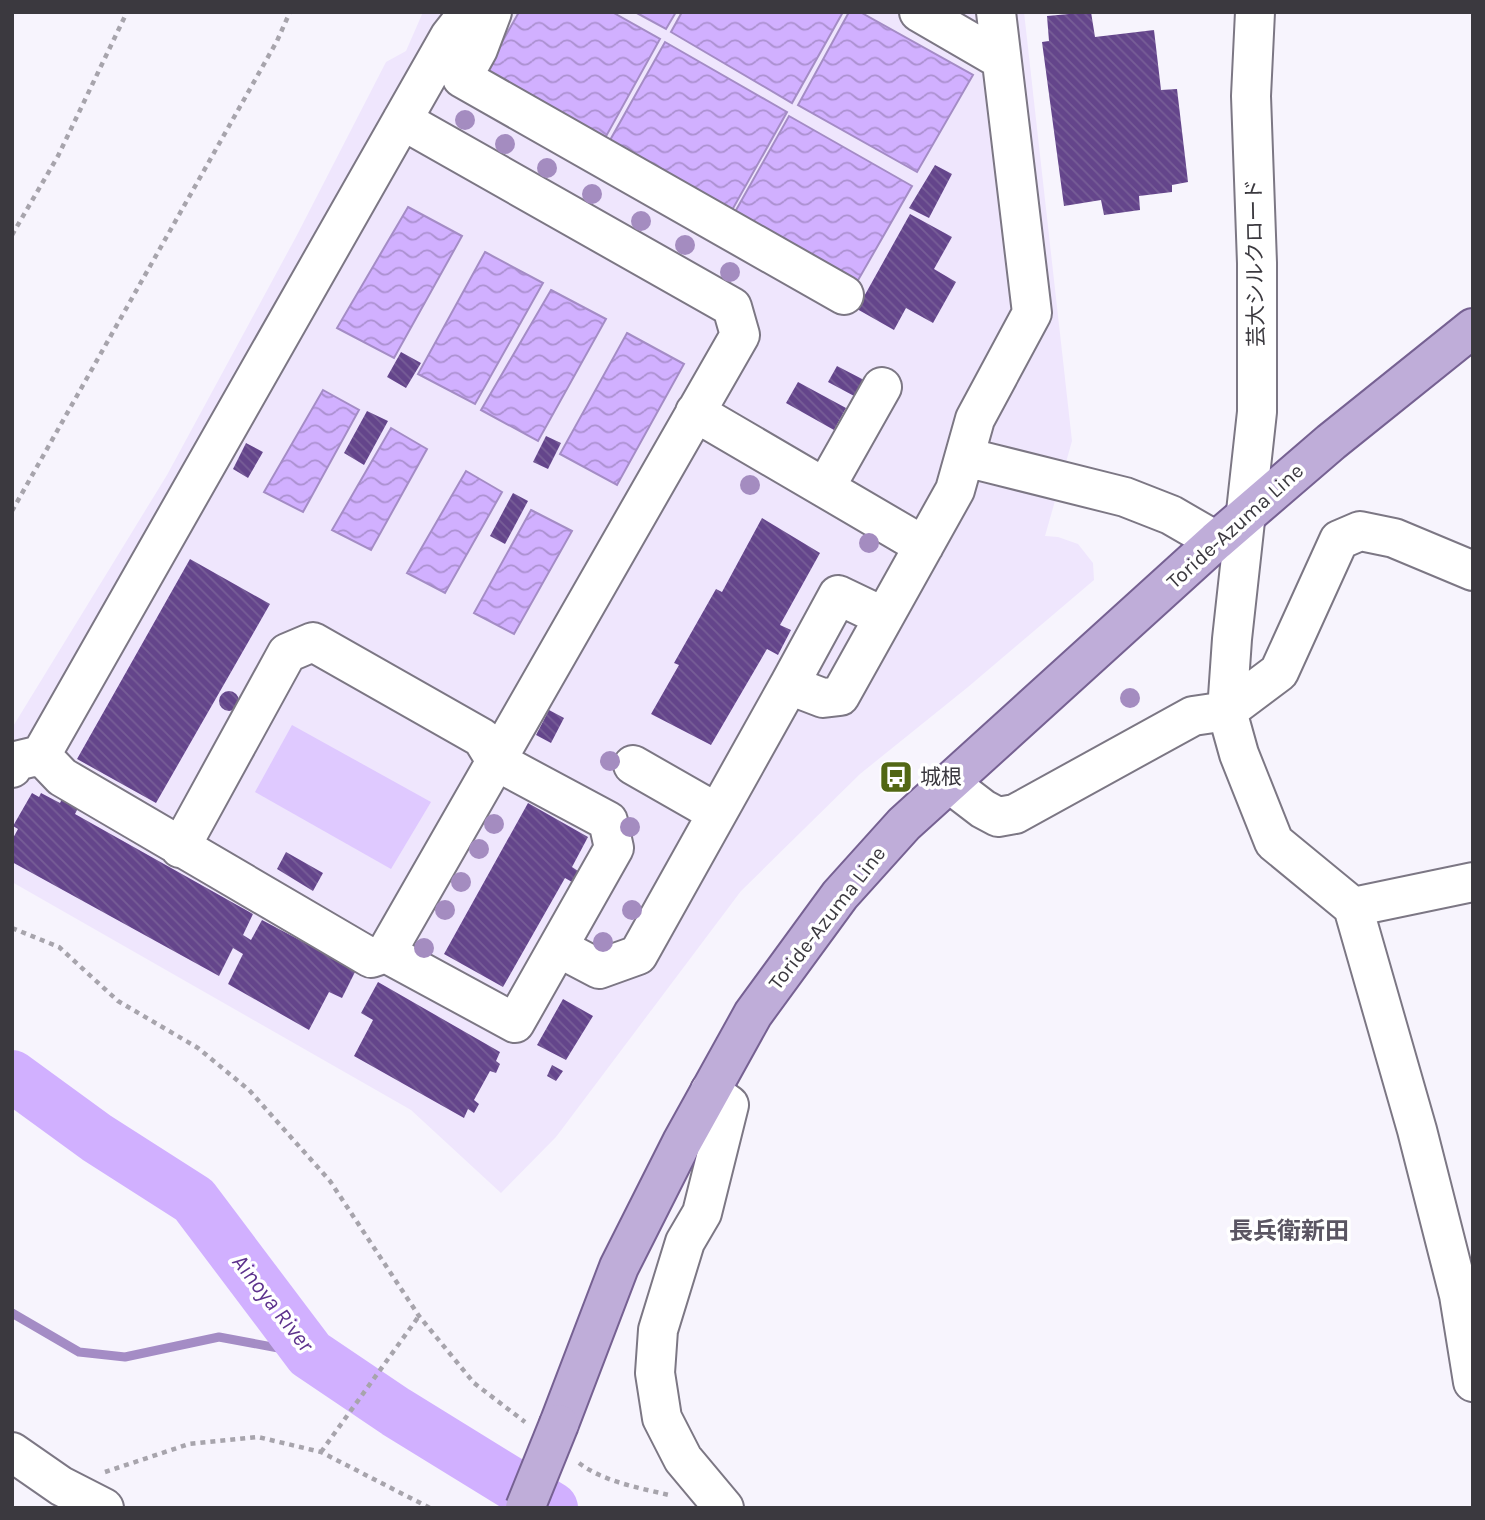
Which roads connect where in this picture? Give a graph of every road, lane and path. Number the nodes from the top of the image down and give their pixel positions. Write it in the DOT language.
graph roads {
  1 [pos="127,12"];
  2 [pos="290,12"];
  3 [pos="469,12"];
  4 [pos="492,12"];
  5 [pos="919,12"];
  6 [pos="996,12"];
  7 [pos="1255,12"];
  8 [pos="1000,59"];
  9 [pos="402,120"];
  10 [pos="12,235"];
  11 [pos="844,295"];
  12 [pos="1473,328"];
  13 [pos="882,387"];
  14 [pos="695,412"];
  15 [pos="965,457"];
  16 [pos="825,488"];
  17 [pos="12,511"];
  18 [pos="1247,514"];
  19 [pos="1216,541"];
  20 [pos="924,546"];
  21 [pos="1473,571"];
  22 [pos="884,617"];
  23 [pos="789,685"];
  24 [pos="1227,711"];
  25 [pos="27,761"];
  26 [pos="496,761"];
  27 [pos="633,765"];
  28 [pos="949,783"];
  29 [pos="717,813"];
  30 [pos="180,848"];
  31 [pos="1473,882"];
  32 [pos="1353,907"];
  33 [pos="12,928"];
  34 [pos="559,948"];
  35 [pos="386,953"];
  36 [pos="710,1091"];
  37 [pos="640,1222"];
  38 [pos="685,1242"];
  39 [pos="419,1316"];
  40 [pos="1473,1382"];
  41 [pos="542,1424"];
  42 [pos="12,1452"];
  43 [pos="321,1452"];
  44 [pos="578,1462"];
  45 [pos="61,1486"];
  46 [pos="673,1496"];
  47 [pos="104,1508"];
  48 [pos="430,1508"];
  49 [pos="526,1508"];
  50 [pos="724,1508"];
  1 -- 10 [label="path"];
  2 -- 17 [label="path"];
  3 -- 9 [label="street"];
  4 -- 11 [label="street"];
  5 -- 8 [label="street"];
  6 -- 8 [label="street"];
  7 -- 18 [label="street, 芸大シルクロード"];
  8 -- 15 [label="street"];
  9 -- 14 [label="street"];
  9 -- 25 [label="street"];
  12 -- 18 [label="main road, Toride-Azuma Line"];
  13 -- 16 [label="street"];
  14 -- 16 [label="street"];
  14 -- 26 [label="street"];
  15 -- 19 [label="street"];
  15 -- 20 [label="street"];
  16 -- 20 [label="street"];
  18 -- 19 [label="main road, Toride-Azuma Line"];
  18 -- 24 [label="street, 芸大シルクロード"];
  19 -- 28 [label="main road, Toride-Azuma Line"];
  20 -- 22 [label="street"];
  21 -- 24 [label="street"];
  22 -- 23 [label="street"];
  22 -- 23 [label="street"];
  23 -- 29 [label="street"];
  24 -- 28 [label="street"];
  24 -- 32 [label="street, 芸大シルクロード"];
  25 -- 30 [label="street"];
  26 -- 30 [label="street"];
  26 -- 34 [label="street"];
  26 -- 35 [label="street"];
  27 -- 29 [label="street"];
  28 -- 36 [label="main road, Toride-Azuma Line"];
  29 -- 34 [label="street"];
  30 -- 35 [label="street"];
  31 -- 32 [label="street"];
  32 -- 40 [label="street"];
  33 -- 39 [label="path"];
  34 -- 35 [label="street"];
  36 -- 37 [label="main road, Toride-Azuma Line"];
  36 -- 38 [label="street"];
  37 -- 38 [label="street"];
  37 -- 41 [label="main road, Toride-Azuma Line"];
  38 -- 50 [label="street"];
  39 -- 41 [label="path"];
  39 -- 43 [label="path"];
  41 -- 49 [label="main road, Toride-Azuma Line, bridge"];
  42 -- 45 [label="street"];
  43 -- 45 [label="path"];
  43 -- 48 [label="path"];
  44 -- 46 [label="path"];
  45 -- 47 [label="street"];
}
